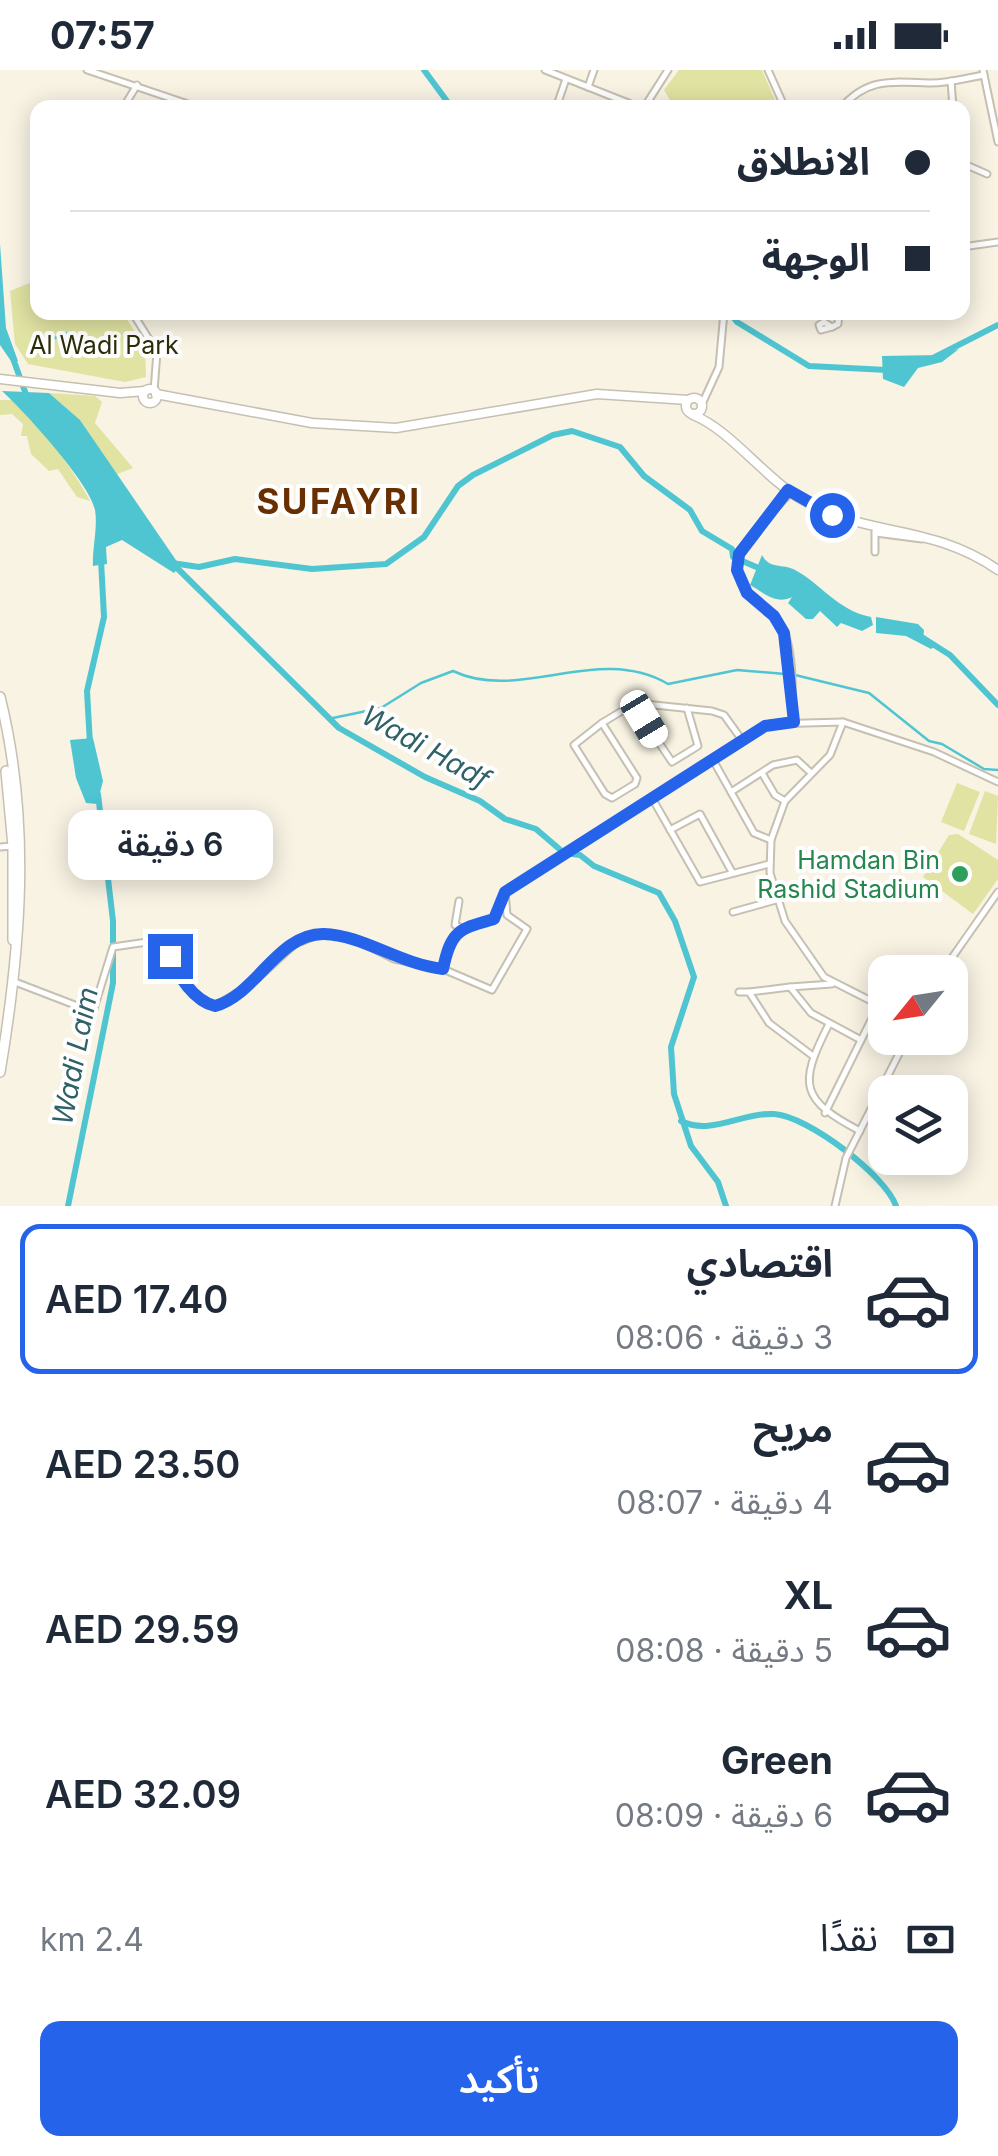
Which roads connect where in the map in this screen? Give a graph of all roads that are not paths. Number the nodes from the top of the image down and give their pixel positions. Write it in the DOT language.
graph roads {
  1 [pos="88,70"];
  2 [pos="544,70"];
  3 [pos="594,70"];
  4 [pos="668,70"];
  5 [pos="768,70"];
  6 [pos="901,70"];
  7 [pos="984,73"];
  8 [pos="566,79"];
  9 [pos="902,79"];
  10 [pos="950,81"];
  11 [pos="137,85"];
  12 [pos="588,87"];
  13 [pos="129,100"];
  14 [pos="178,100"];
  15 [pos="559,100"];
  16 [pos="630,100"];
  17 [pos="649,100"];
  18 [pos="781,100"];
  19 [pos="852,100"];
  20 [pos="952,100"];
  21 [pos="998,142"];
  22 [pos="970,167"];
  23 [pos="987,174"];
  24 [pos="998,242"];
  25 [pos="970,246"];
  26 [pos="137,320"];
  27 [pos="724,320"];
  28 [pos="839,320"];
  29 [pos="832,327"];
  30 [pos="3,381"];
  31 [pos="150,395"];
  32 [pos="694,406"];
  33 [pos="789,491"];
  34 [pos="870,525"];
  35 [pos="876,533"];
  36 [pos="928,535"];
  37 [pos="874,552"];
  38 [pos="998,570"];
  39 [pos="0,697"];
  40 [pos="644,704"];
  41 [pos="687,708"];
  42 [pos="794,722"];
  43 [pos="843,722"];
  44 [pos="602,723"];
  45 [pos="0,728"];
  46 [pos="742,740"];
  47 [pos="4,755"];
  48 [pos="712,759"];
  49 [pos="762,772"];
  50 [pos="810,772"];
  51 [pos="12,773"];
  52 [pos="998,782"];
  53 [pos="731,792"];
  54 [pos="652,798"];
  55 [pos="785,800"];
  56 [pos="670,830"];
  57 [pos="770,840"];
  58 [pos="13,846"];
  59 [pos="0,847"];
  60 [pos="769,864"];
  61 [pos="733,874"];
  62 [pos="998,892"];
  63 [pos="776,900"];
  64 [pos="459,901"];
  65 [pos="502,901"];
  66 [pos="732,912"];
  67 [pos="465,928"];
  68 [pos="954,955"];
  69 [pos="443,969"];
  70 [pos="821,974"];
  71 [pos="15,982"];
  72 [pos="818,984"];
  73 [pos="834,984"];
  74 [pos="790,986"];
  75 [pos="740,992"];
  76 [pos="748,992"];
  77 [pos="868,1000"];
  78 [pos="828,1026"];
  79 [pos="868,1029"];
  80 [pos="0,1035"];
  81 [pos="861,1040"];
  82 [pos="898,1055"];
  83 [pos="812,1056"];
  84 [pos="0,1072"];
  85 [pos="825,1112"];
  86 [pos="860,1130"];
  87 [pos="835,1206"];
  1 -- 11 [label="street"];
  2 -- 8 [label="street"];
  3 -- 12 [label="street"];
  4 -- 17 [label="street"];
  5 -- 18 [label="street"];
  6 -- 9 [label="street"];
  7 -- 10 [label="street"];
  7 -- 21 [label="street"];
  8 -- 12 [label="street"];
  8 -- 15 [label="street"];
  9 -- 10 [label="street"];
  9 -- 19 [label="street"];
  10 -- 20 [label="street"];
  11 -- 13 [label="street"];
  11 -- 14 [label="street"];
  12 -- 16 [label="street"];
  22 -- 23 [label="street"];
  24 -- 25 [label="street"];
  26 -- 31 [label="street"];
  27 -- 32 [label="street"];
  28 -- 29 [label="street"];
  30 -- 31 [label="main road"];
  31 -- 32 [label="main road"];
  32 -- 33 [label="main road"];
  33 -- 34 [label="main road"];
  33 -- 42 [label="street"];
  34 -- 35 [label="street"];
  34 -- 36 [label="main road"];
  35 -- 36 [label="street"];
  35 -- 37 [label="street"];
  36 -- 38 [label="main road"];
  39 -- 51 [label="highway"];
  40 -- 41 [label="street"];
  40 -- 41 [label="street"];
  40 -- 44 [label="street"];
  41 -- 46 [label="street"];
  42 -- 43 [label="street"];
  42 -- 46 [label="street"];
  43 -- 50 [label="street"];
  43 -- 52 [label="street"];
  44 -- 44 [label="street"];
  45 -- 47 [label="highway"];
  46 -- 48 [label="street"];
  47 -- 51 [label="highway"];
  47 -- 58 [label="highway"];
  48 -- 53 [label="street"];
  48 -- 54 [label="street"];
  49 -- 50 [label="street"];
  49 -- 53 [label="street"];
  49 -- 55 [label="street"];
  50 -- 55 [label="street"];
  51 -- 71 [label="highway"];
  53 -- 57 [label="street"];
  54 -- 56 [label="street"];
  54 -- 65 [label="street"];
  55 -- 57 [label="street"];
  56 -- 61 [label="street"];
  56 -- 61 [label="street"];
  57 -- 60 [label="street"];
  58 -- 59 [label="street"];
  58 -- 80 [label="highway"];
  60 -- 61 [label="street"];
  60 -- 63 [label="street"];
  62 -- 68 [label="street"];
  63 -- 66 [label="street"];
  63 -- 70 [label="street"];
  64 -- 67 [label="street"];
  65 -- 67 [label="street"];
  65 -- 69 [label="street"];
  67 -- 69 [label="street"];
  69 -- 71 [label="street"];
  70 -- 72 [label="street"];
  70 -- 73 [label="street"];
  71 -- 84 [label="highway"];
  72 -- 73 [label="street"];
  72 -- 74 [label="street"];
  73 -- 77 [label="street"];
  74 -- 76 [label="street"];
  74 -- 78 [label="street"];
  75 -- 76 [label="street"];
  76 -- 83 [label="street"];
  78 -- 81 [label="street"];
  78 -- 83 [label="street"];
  79 -- 81 [label="street"];
  81 -- 85 [label="street"];
  82 -- 86 [label="street"];
  83 -- 85 [label="street"];
  85 -- 86 [label="street"];
  86 -- 87 [label="street"];
}
